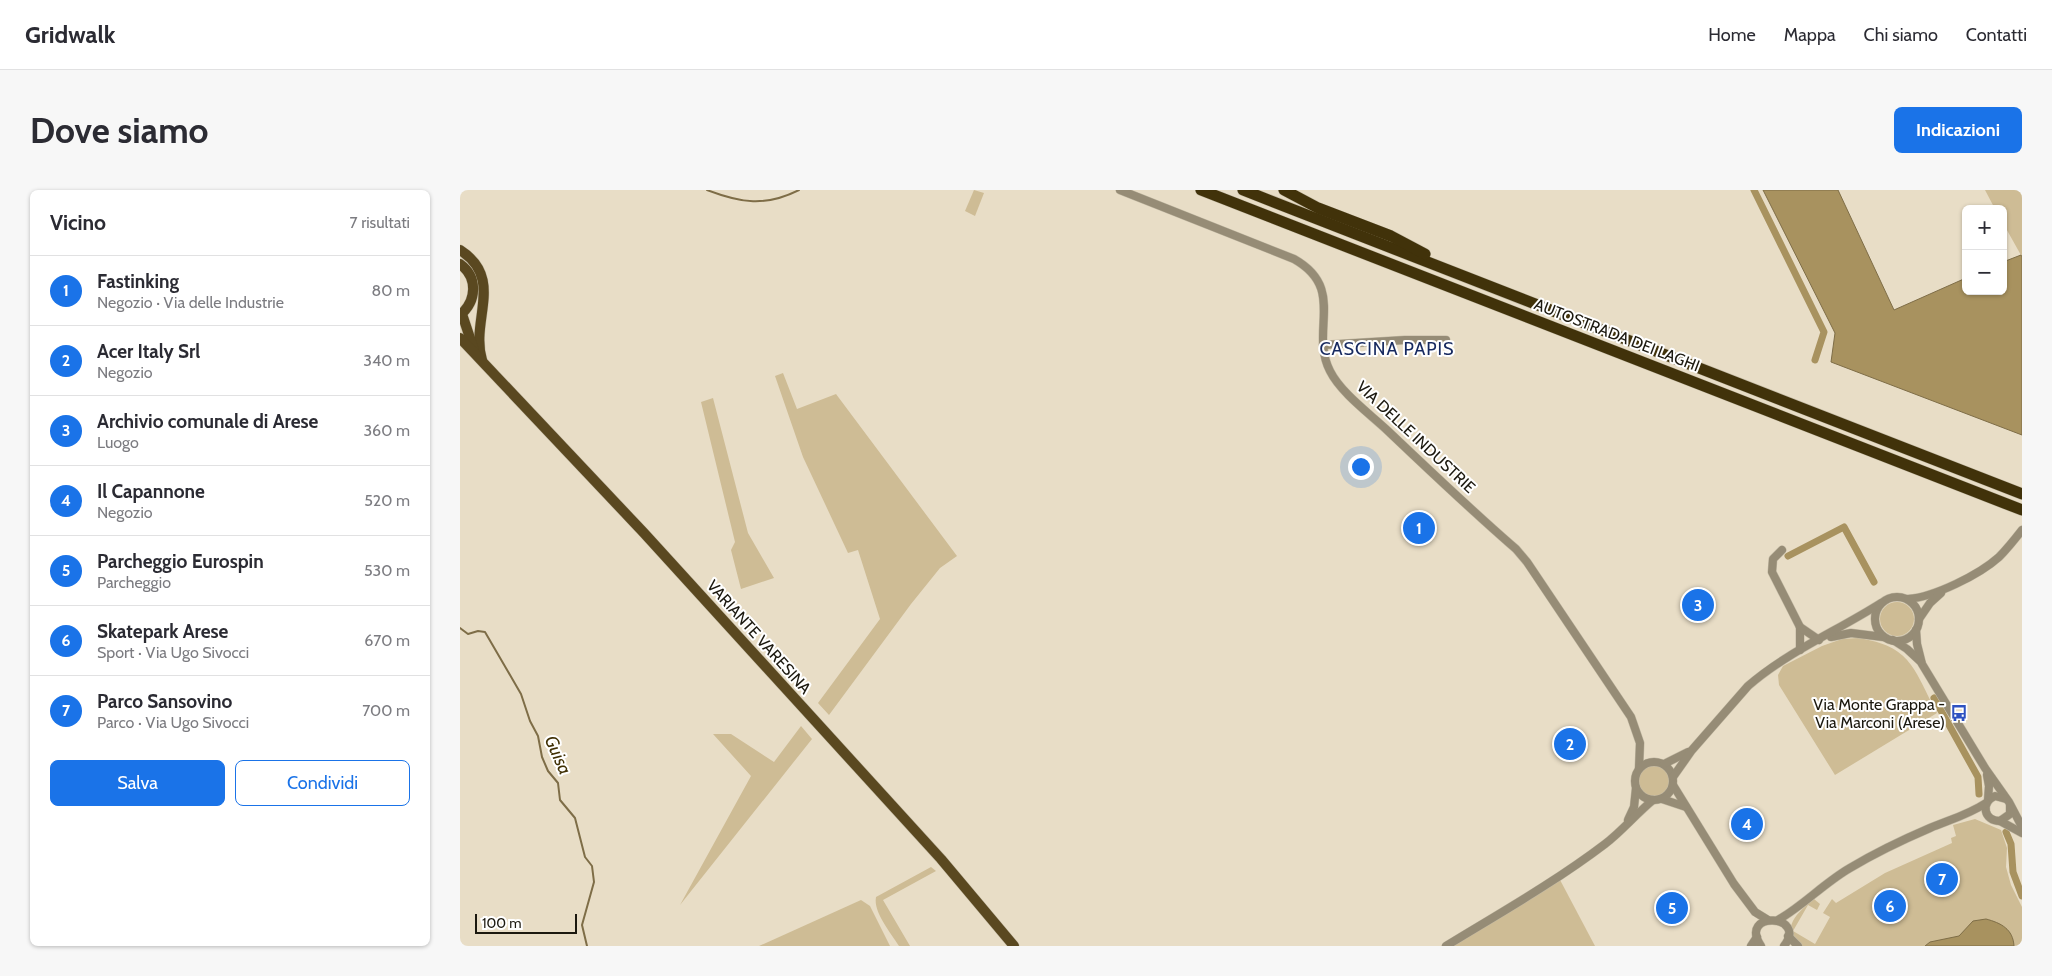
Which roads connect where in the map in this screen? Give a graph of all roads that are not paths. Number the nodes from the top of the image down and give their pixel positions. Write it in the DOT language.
graph roads {
  1 [pos="1120,190"];
  2 [pos="1201,190"];
  3 [pos="1244,190"];
  4 [pos="1284,190"];
  5 [pos="460,250"];
  6 [pos="460,264"];
  7 [pos="1473,280"];
  8 [pos="461,314"];
  9 [pos="460,338"];
  10 [pos="1446,340"];
  11 [pos="1324,345"];
  12 [pos="475,353"];
  13 [pos="483,363"];
  14 [pos="2022,494"];
  15 [pos="2022,510"];
  16 [pos="2022,530"];
  17 [pos="1782,550"];
  18 [pos="1948,587"];
  19 [pos="1908,599"];
  20 [pos="1881,603"];
  21 [pos="1919,619"];
  22 [pos="1800,627"];
  23 [pos="1916,630"];
  24 [pos="1889,639"];
  25 [pos="1819,640"];
  26 [pos="1800,650"];
  27 [pos="1922,664"];
  28 [pos="1640,743"];
  29 [pos="1692,750"];
  30 [pos="1653,761"];
  31 [pos="1664,764"];
  32 [pos="1639,768"];
  33 [pos="1985,768"];
  34 [pos="1673,781"];
  35 [pos="1636,788"];
  36 [pos="1662,798"];
  37 [pos="1653,800"];
  38 [pos="1987,802"];
  39 [pos="2008,802"];
  40 [pos="1687,808"];
  41 [pos="1966,815"];
  42 [pos="1989,818"];
  43 [pos="2000,821"];
  44 [pos="1626,825"];
  45 [pos="2022,827"];
  46 [pos="2022,833"];
  47 [pos="1794,910"];
  48 [pos="1756,912"];
  49 [pos="1768,920"];
  50 [pos="1778,920"];
  51 [pos="1786,926"];
  52 [pos="1759,927"];
  53 [pos="1788,936"];
  54 [pos="1757,937"];
  55 [pos="1014,946"];
  56 [pos="1446,946"];
  57 [pos="1751,946"];
  58 [pos="1761,946"];
  59 [pos="1784,946"];
  60 [pos="1798,946"];
  1 -- 11 [label="street, VIA DELLE INDUSTRIE"];
  2 -- 15 [label="highway, AUTOSTRADA DEI LAGHI"];
  3 -- 7 [label="highway, AUTOSTRADA DEI LAGHI"];
  4 -- 7 [label="highway"];
  5 -- 13 [label="main road"];
  6 -- 8 [label="main road"];
  7 -- 14 [label="highway, AUTOSTRADA DEI LAGHI"];
  8 -- 12 [label="main road, VARIANTE VARESINA"];
  9 -- 12 [label="main road, VARIANTE VARESINA"];
  10 -- 11 [label="street"];
  11 -- 28 [label="street, VIA DELLE INDUSTRIE"];
  12 -- 13 [label="main road, VARIANTE VARESINA"];
  13 -- 55 [label="main road, VARIANTE VARESINA"];
  16 -- 18 [label="street"];
  17 -- 22 [label="street"];
  18 -- 19 [label="street"];
  18 -- 21 [label="street"];
  19 -- 20 [label="street"];
  19 -- 21 [label="street"];
  20 -- 24 [label="street"];
  20 -- 25 [label="street"];
  21 -- 23 [label="street"];
  22 -- 25 [label="street"];
  22 -- 26 [label="street"];
  23 -- 24 [label="street"];
  23 -- 27 [label="street"];
  24 -- 25 [label="street"];
  24 -- 27 [label="street"];
  25 -- 26 [label="street"];
  26 -- 29 [label="street"];
  27 -- 33 [label="street"];
  28 -- 30 [label="street, VIA DELLE INDUSTRIE"];
  28 -- 32 [label="street, VIA DELLE INDUSTRIE"];
  29 -- 31 [label="street"];
  29 -- 34 [label="street"];
  30 -- 31 [label="street"];
  30 -- 32 [label="street"];
  31 -- 34 [label="street"];
  32 -- 35 [label="street"];
  33 -- 38 [label="street"];
  33 -- 39 [label="street"];
  34 -- 36 [label="street"];
  34 -- 40 [label="street"];
  35 -- 37 [label="street"];
  35 -- 44 [label="street"];
  36 -- 37 [label="street"];
  36 -- 40 [label="street"];
  37 -- 44 [label="street"];
  38 -- 39 [label="street"];
  38 -- 41 [label="street"];
  38 -- 42 [label="street"];
  39 -- 43 [label="street"];
  39 -- 45 [label="street"];
  40 -- 48 [label="street"];
  41 -- 42 [label="street"];
  41 -- 47 [label="street"];
  42 -- 43 [label="street"];
  43 -- 46 [label="street"];
  44 -- 56 [label="street"];
  47 -- 50 [label="street"];
  47 -- 51 [label="street"];
  48 -- 49 [label="street"];
  48 -- 52 [label="street"];
  49 -- 50 [label="street"];
  49 -- 52 [label="street"];
  50 -- 51 [label="street"];
  51 -- 53 [label="street"];
  52 -- 54 [label="street"];
  53 -- 59 [label="street"];
  53 -- 60 [label="street"];
  54 -- 57 [label="street"];
  54 -- 58 [label="street"];
}
